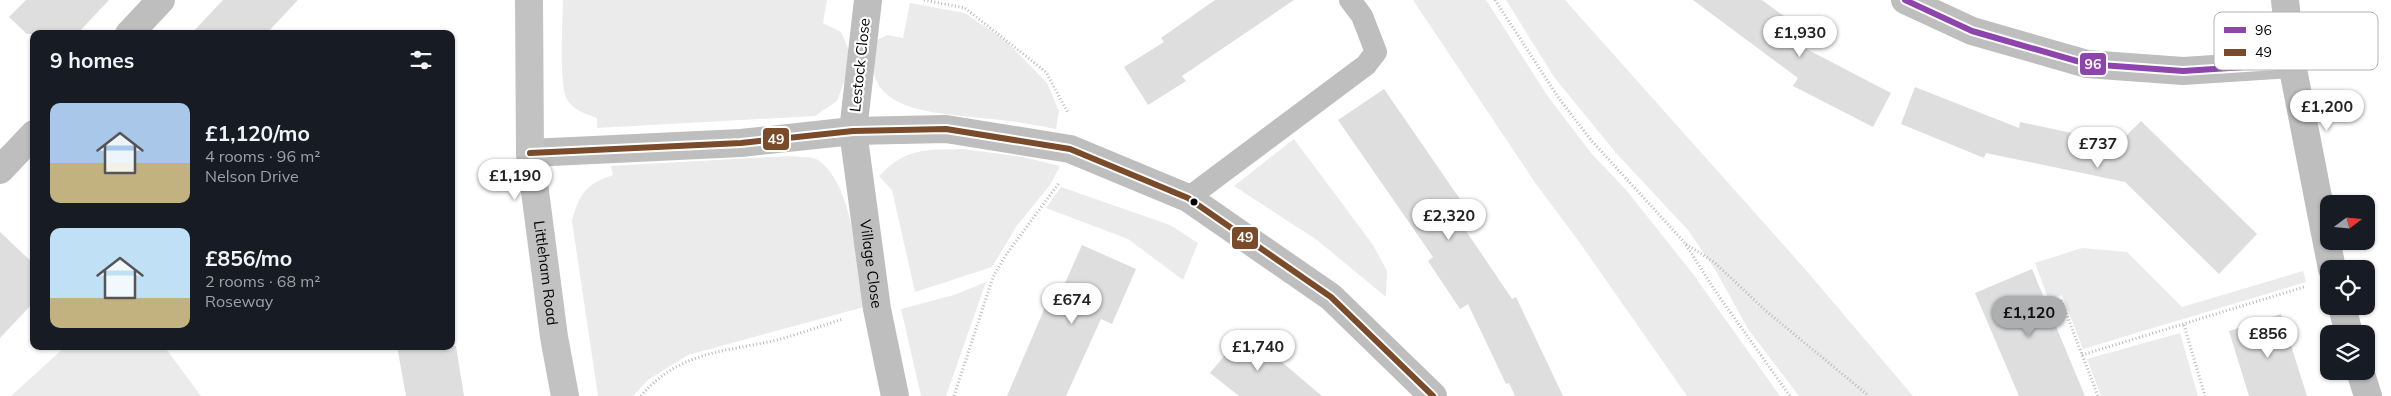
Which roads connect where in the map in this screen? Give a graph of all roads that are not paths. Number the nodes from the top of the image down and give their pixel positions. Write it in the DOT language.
graph roads {
  1 [pos="161,0"];
  2 [pos="529,0"];
  3 [pos="868,0"];
  4 [pos="1350,0"];
  5 [pos="1906,0"];
  6 [pos="133,30"];
  7 [pos="2214,69"];
  8 [pos="2293,70"];
  9 [pos="853,131"];
  10 [pos="30,138"];
  11 [pos="530,152"];
  12 [pos="0,170"];
  13 [pos="1188,198"];
  14 [pos="2330,260"];
  15 [pos="2363,380"];
  16 [pos="565,396"];
  17 [pos="895,396"];
  18 [pos="1433,396"];
  19 [pos="2368,396"];
  1 -- 6 [label="street"];
  2 -- 11 [label="street, Littleham Road"];
  3 -- 9 [label="street, Lestock Close"];
  4 -- 13 [label="lane"];
  5 -- 7 [label="street"];
  8 -- 14 [label="street"];
  9 -- 11 [label="street"];
  9 -- 13 [label="street"];
  9 -- 17 [label="street, Village Close"];
  10 -- 12 [label="street"];
  11 -- 16 [label="street, Littleham Road"];
  13 -- 18 [label="street"];
  15 -- 19 [label="street"];
}
